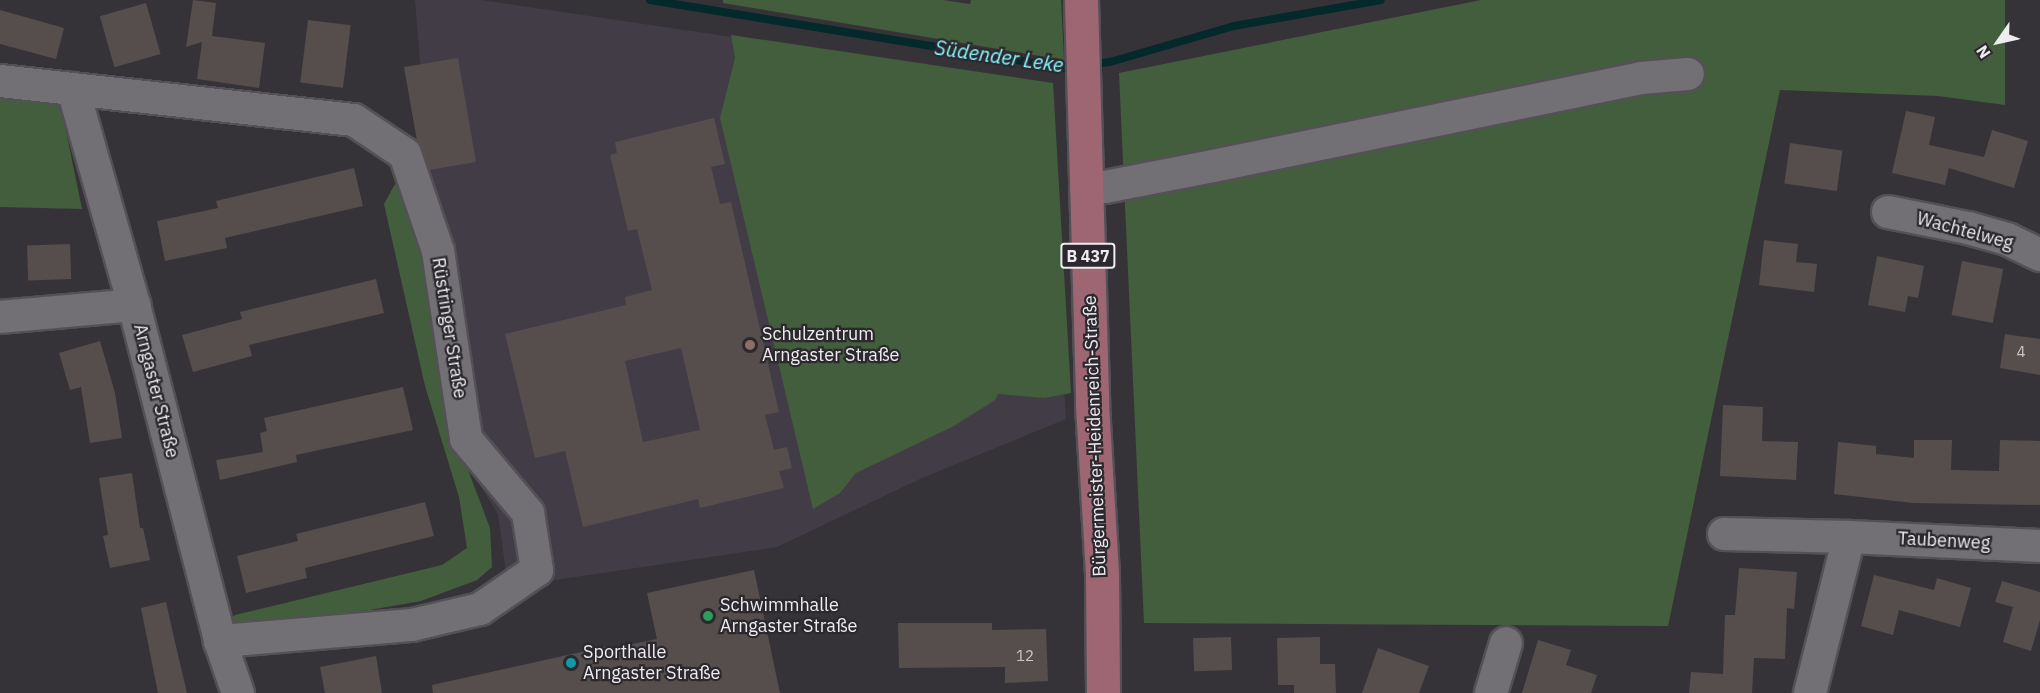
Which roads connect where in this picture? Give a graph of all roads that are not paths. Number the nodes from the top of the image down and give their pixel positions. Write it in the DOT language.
graph roads {
  1 [pos="1081,0"];
  2 [pos="1688,74"];
  3 [pos="0,81"];
  4 [pos="72,89"];
  5 [pos="1086,187"];
  6 [pos="1888,212"];
  7 [pos="2040,255"];
  8 [pos="134,305"];
  9 [pos="0,317"];
  10 [pos="1724,534"];
  11 [pos="1849,537"];
  12 [pos="2040,546"];
  13 [pos="220,641"];
  14 [pos="1506,643"];
  15 [pos="238,693"];
  16 [pos="1103,693"];
  17 [pos="1491,693"];
  18 [pos="1810,693"];
  1 -- 5 [label="main road, Bürgermeister-Heidenreich-Straße / B 437"];
  2 -- 5 [label="street"];
  3 -- 4 [label="street, Rüstringer Straße"];
  4 -- 8 [label="street, Arngaster Straße"];
  4 -- 13 [label="street, Rüstringer Straße"];
  5 -- 16 [label="main road, Bürgermeister-Heidenreich-Straße / B 437"];
  6 -- 7 [label="street, Wachtelweg"];
  8 -- 9 [label="street"];
  8 -- 13 [label="street, Arngaster Straße"];
  10 -- 11 [label="street, Taubenweg"];
  11 -- 12 [label="street, Taubenweg"];
  11 -- 18 [label="street"];
  13 -- 15 [label="street, Arngaster Straße"];
  14 -- 17 [label="street"];
}
